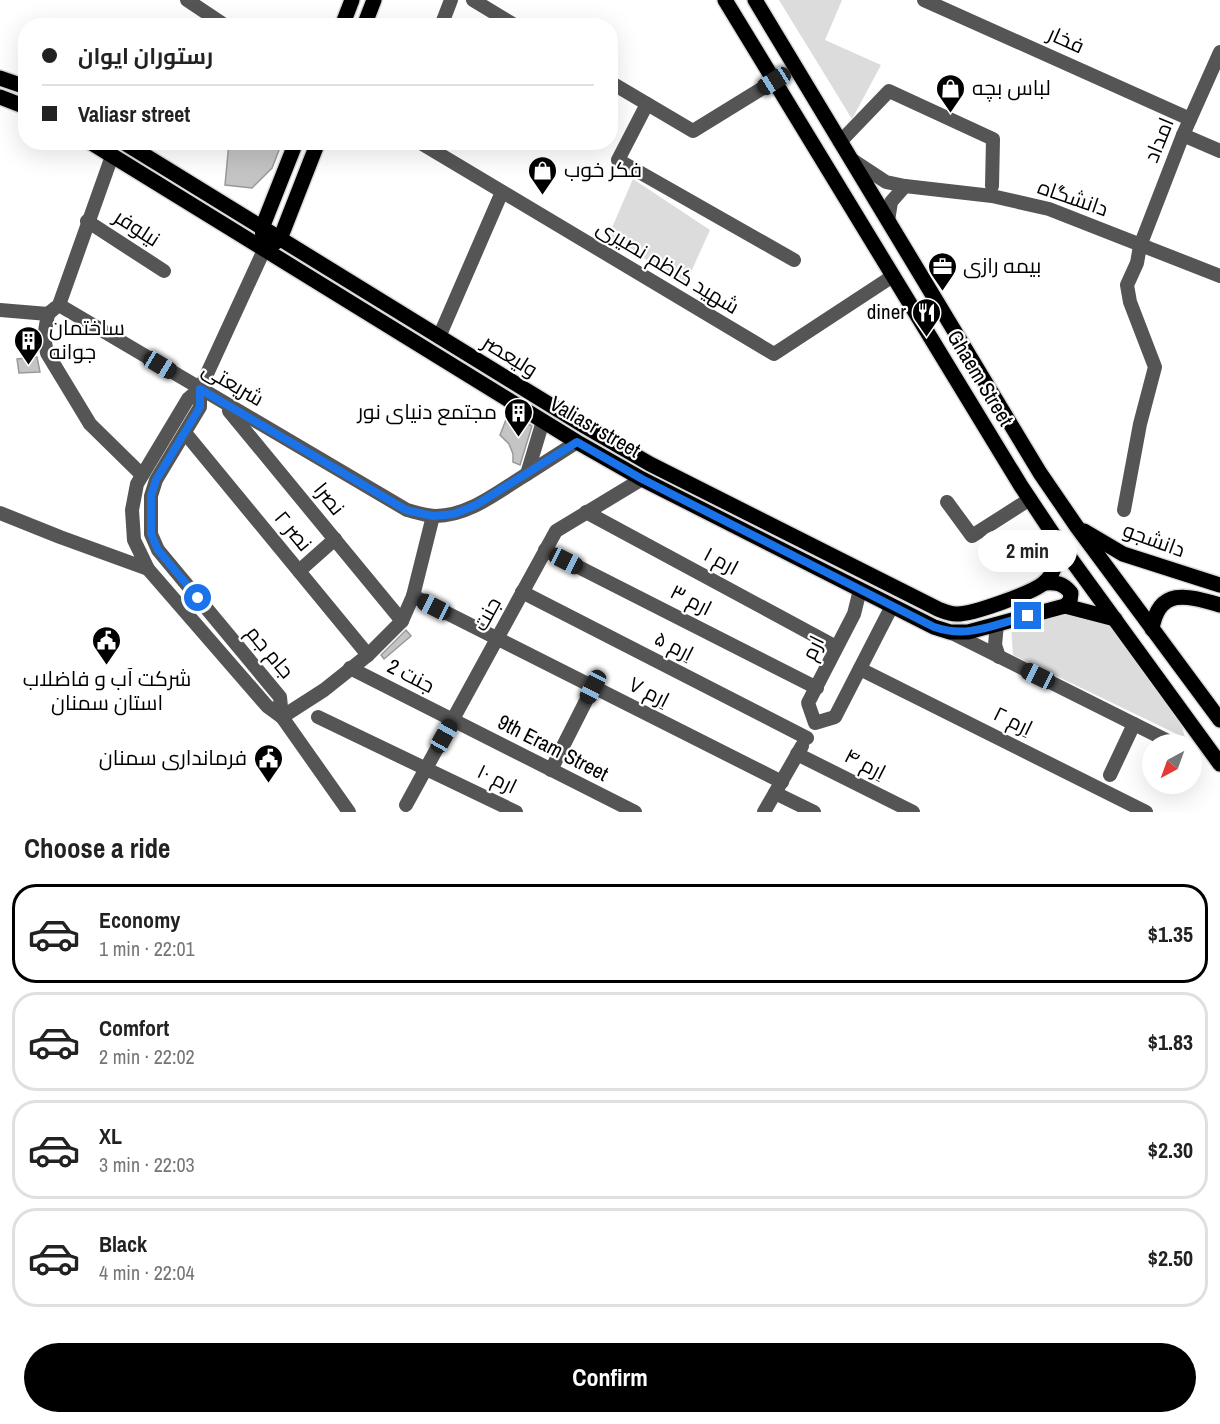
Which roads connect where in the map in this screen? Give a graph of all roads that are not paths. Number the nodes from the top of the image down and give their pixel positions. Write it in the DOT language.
graph roads {
  1 [pos="187,0"];
  2 [pos="352,0"];
  3 [pos="374,0"];
  4 [pos="451,0"];
  5 [pos="473,0"];
  6 [pos="725,0"];
  7 [pos="755,0"];
  8 [pos="924,0"];
  9 [pos="214,18"];
  10 [pos="345,18"];
  11 [pos="367,18"];
  12 [pos="444,18"];
  13 [pos="503,18"];
  14 [pos="1220,52"];
  15 [pos="0,78"];
  16 [pos="774,81"];
  17 [pos="18,84"];
  18 [pos="618,87"];
  19 [pos="0,97"];
  20 [pos="18,104"];
  21 [pos="647,104"];
  22 [pos="18,105"];
  23 [pos="0,106"];
  24 [pos="1190,119"];
  25 [pos="1183,135"];
  26 [pos="840,142"];
  27 [pos="103,150"];
  28 [pos="136,150"];
  29 [pos="293,150"];
  30 [pos="315,150"];
  31 [pos="432,150"];
  32 [pos="1220,151"];
  33 [pos="112,156"];
  34 [pos="851,159"];
  35 [pos="905,186"];
  36 [pos="992,186"];
  37 [pos="502,192"];
  38 [pos="87,221"];
  39 [pos="888,221"];
  40 [pos="262,228"];
  41 [pos="280,239"];
  42 [pos="1140,246"];
  43 [pos="264,250"];
  44 [pos="794,260"];
  45 [pos="164,271"];
  46 [pos="893,276"];
  47 [pos="1220,276"];
  48 [pos="0,310"];
  49 [pos="53,310"];
  50 [pos="439,337"];
  51 [pos="200,389"];
  52 [pos="222,403"];
  53 [pos="551,406"];
  54 [pos="543,421"];
  55 [pos="586,427"];
  56 [pos="186,434"];
  57 [pos="577,442"];
  58 [pos="527,474"];
  59 [pos="142,475"];
  60 [pos="642,479"];
  61 [pos="1030,499"];
  62 [pos="947,502"];
  63 [pos="1124,510"];
  64 [pos="0,513"];
  65 [pos="586,513"];
  66 [pos="433,516"];
  67 [pos="1077,527"];
  68 [pos="335,540"];
  69 [pos="1058,540"];
  70 [pos="545,550"];
  71 [pos="148,569"];
  72 [pos="298,571"];
  73 [pos="1044,583"];
  74 [pos="1220,585"];
  75 [pos="860,590"];
  76 [pos="522,592"];
  77 [pos="413,596"];
  78 [pos="1220,605"];
  79 [pos="892,606"];
  80 [pos="1065,606"];
  81 [pos="1114,619"];
  82 [pos="402,621"];
  83 [pos="997,624"];
  84 [pos="1152,629"];
  85 [pos="950,632"];
  86 [pos="497,639"];
  87 [pos="836,647"];
  88 [pos="368,654"];
  89 [pos="999,657"];
  90 [pos="350,668"];
  91 [pos="860,669"];
  92 [pos="593,687"];
  93 [pos="817,688"];
  94 [pos="282,717"];
  95 [pos="318,717"];
  96 [pos="1220,720"];
  97 [pos="452,721"];
  98 [pos="815,723"];
  99 [pos="1134,723"];
  100 [pos="1155,734"];
  101 [pos="807,738"];
  102 [pos="797,754"];
  103 [pos="1220,764"];
  104 [pos="426,768"];
  105 [pos="551,770"];
  106 [pos="1110,775"];
  107 [pos="779,787"];
  108 [pos="406,806"];
  109 [pos="349,812"];
  110 [pos="516,812"];
  111 [pos="635,812"];
  112 [pos="764,812"];
  113 [pos="814,812"];
  114 [pos="914,812"];
  115 [pos="1146,812"];
  1 -- 9 [label="street"];
  2 -- 10 [label="main road"];
  3 -- 11 [label="main road"];
  4 -- 12 [label="street"];
  5 -- 13 [label="street"];
  6 -- 16 [label="main road, Ghaem Street"];
  7 -- 26 [label="main road, Ghaem Street"];
  8 -- 24 [label="street, فخار"];
  14 -- 24 [label="street, امداد"];
  15 -- 17 [label="main road"];
  16 -- 21 [label="street"];
  16 -- 46 [label="main road, Ghaem Street"];
  18 -- 21 [label="street"];
  19 -- 20 [label="main road"];
  21 -- 44 [label="street"];
  22 -- 23 [label="street"];
  24 -- 25 [label="street, امداد"];
  25 -- 32 [label="street"];
  25 -- 42 [label="street, امداد"];
  26 -- 34 [label="main road, Ghaem Street"];
  26 -- 36 [label="street"];
  27 -- 33 [label="main road, Valiasr street"];
  28 -- 40 [label="main road, ولیعصر"];
  29 -- 40 [label="main road"];
  30 -- 41 [label="main road"];
  31 -- 37 [label="street, شهید کاظم نصیری"];
  33 -- 38 [label="street"];
  33 -- 43 [label="main road, Valiasr street"];
  34 -- 35 [label="street, دانشگاه"];
  34 -- 39 [label="main road, Ghaem Street"];
  35 -- 39 [label="street"];
  35 -- 42 [label="street, دانشگاه"];
  37 -- 46 [label="street, شهید کاظم نصیری"];
  37 -- 50 [label="street"];
  38 -- 45 [label="street, نیلوفر"];
  38 -- 49 [label="street"];
  39 -- 67 [label="main road, Ghaem Street"];
  40 -- 41 [label="main road, ولیعصر"];
  40 -- 43 [label="main road"];
  41 -- 43 [label="main road"];
  41 -- 50 [label="main road, ولیعصر"];
  42 -- 47 [label="street, دانشگاه"];
  42 -- 63 [label="street, امداد"];
  43 -- 51 [label="street, جام جم"];
  43 -- 54 [label="main road, Valiasr street"];
  46 -- 61 [label="main road, Ghaem Street"];
  48 -- 49 [label="street"];
  49 -- 51 [label="street, شریعتی"];
  49 -- 59 [label="street"];
  50 -- 53 [label="main road, ولیعصر"];
  51 -- 52 [label="street, شریعتی"];
  51 -- 56 [label="street, جام جم"];
  51 -- 59 [label="street, جام جم"];
  52 -- 66 [label="street, شریعتی"];
  52 -- 68 [label="street, نصرا"];
  53 -- 54 [label="main road"];
  53 -- 55 [label="main road, ولیعصر"];
  54 -- 57 [label="main road, Valiasr street"];
  54 -- 58 [label="street"];
  55 -- 57 [label="main road"];
  55 -- 73 [label="main road, ولیعصر"];
  56 -- 72 [label="street, نصر ۲"];
  56 -- 94 [label="street, جام جم"];
  57 -- 58 [label="street, شریعتی"];
  57 -- 60 [label="main road, Valiasr street"];
  58 -- 66 [label="street, شریعتی"];
  59 -- 71 [label="street, جام جم"];
  60 -- 65 [label="street, جنت"];
  60 -- 75 [label="main road, Valiasr street"];
  61 -- 62 [label="street"];
  61 -- 69 [label="main road, Ghaem Street"];
  64 -- 71 [label="street"];
  65 -- 70 [label="street, جنت"];
  65 -- 87 [label="street, ارم ۱"];
  66 -- 77 [label="street"];
  67 -- 74 [label="main road, دانشجو"];
  67 -- 84 [label="main road, Ghaem Street"];
  68 -- 72 [label="street"];
  68 -- 82 [label="street, نصرا"];
  69 -- 73 [label="main road"];
  69 -- 81 [label="main road, Ghaem Street"];
  70 -- 76 [label="street, جنت"];
  70 -- 93 [label="street, ارم ۳"];
  71 -- 94 [label="street, جام جم"];
  72 -- 88 [label="street, نصر ۲"];
  73 -- 80 [label="main road"];
  75 -- 79 [label="main road, Valiasr street"];
  75 -- 87 [label="street, ارم"];
  76 -- 86 [label="street, جنت"];
  76 -- 101 [label="street, اِرم ۵"];
  77 -- 82 [label="street"];
  77 -- 86 [label="street, اِرم ۷"];
  78 -- 84 [label="main road"];
  79 -- 85 [label="main road, Valiasr street"];
  79 -- 91 [label="street"];
  80 -- 81 [label="main road, Valiasr street"];
  80 -- 83 [label="main road, Valiasr street"];
  81 -- 103 [label="main road, Ghaem Street"];
  82 -- 88 [label="street"];
  83 -- 85 [label="main road, Valiasr street"];
  83 -- 89 [label="street"];
  84 -- 96 [label="main road, Ghaem Street"];
  85 -- 89 [label="street"];
  86 -- 92 [label="street, اِرم ۷"];
  86 -- 97 [label="street, جنت"];
  87 -- 93 [label="street, ارم"];
  88 -- 90 [label="street"];
  89 -- 99 [label="street"];
  90 -- 94 [label="street"];
  90 -- 97 [label="street, جنت 2"];
  91 -- 98 [label="street"];
  91 -- 115 [label="street, اِرم ۲"];
  92 -- 105 [label="street"];
  92 -- 107 [label="street, اِرم ۷"];
  93 -- 98 [label="street, ارم"];
  94 -- 109 [label="street"];
  95 -- 104 [label="street, ارم ۱۰"];
  97 -- 104 [label="street, جنت"];
  97 -- 105 [label="street, 9th Eram Street"];
  98 -- 101 [label="street"];
  99 -- 100 [label="street"];
  99 -- 106 [label="street"];
  101 -- 102 [label="street"];
  102 -- 107 [label="street"];
  102 -- 114 [label="street, اِرم ۴"];
  104 -- 108 [label="street, جنت"];
  104 -- 110 [label="street, ارم ۱۰"];
  105 -- 111 [label="street, 9th Eram Street"];
  107 -- 112 [label="street"];
  107 -- 113 [label="street, اِرم ۷"];
}
